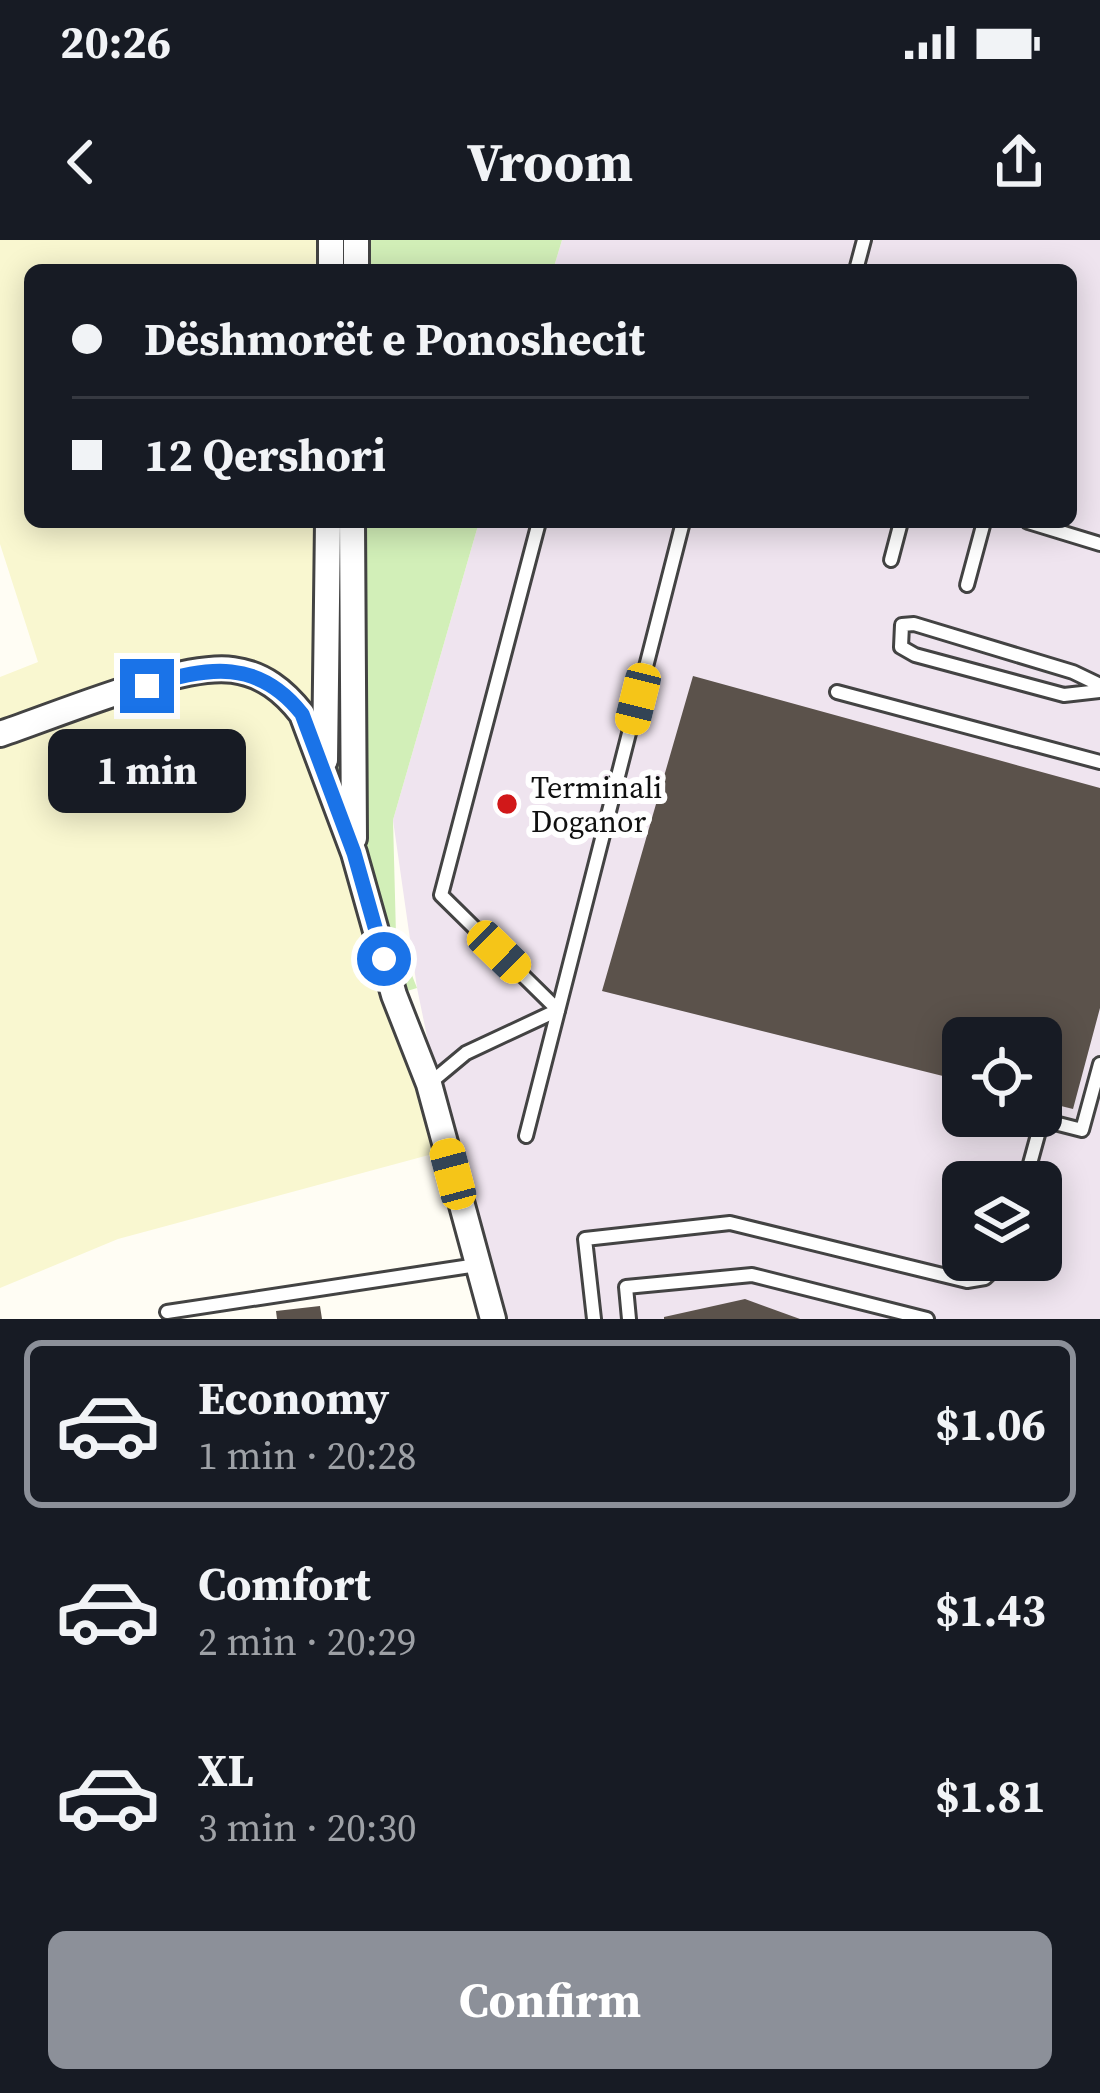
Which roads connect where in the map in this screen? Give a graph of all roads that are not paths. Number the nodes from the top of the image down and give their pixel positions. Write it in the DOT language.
graph roads {
  1 [pos="328,528"];
  2 [pos="352,528"];
  3 [pos="537,528"];
  4 [pos="681,528"];
  5 [pos="899,528"];
  6 [pos="982,528"];
  7 [pos="1048,528"];
  8 [pos="1100,544"];
  9 [pos="891,560"];
  10 [pos="967,584"];
  11 [pos="1100,688"];
  12 [pos="837,692"];
  13 [pos="0,734"];
  14 [pos="1100,762"];
  15 [pos="323,774"];
  16 [pos="354,853"];
  17 [pos="558,1010"];
  18 [pos="1100,1064"];
  19 [pos="429,1084"];
  20 [pos="1062,1125"];
  21 [pos="526,1136"];
  22 [pos="477,1264"];
  23 [pos="942,1275"];
  24 [pos="166,1312"];
  25 [pos="493,1319"];
  26 [pos="594,1319"];
  27 [pos="629,1319"];
  28 [pos="927,1319"];
  1 -- 15 [label="street"];
  2 -- 16 [label="street"];
  3 -- 17 [label="lane"];
  4 -- 17 [label="lane"];
  5 -- 9 [label="lane"];
  6 -- 10 [label="lane"];
  7 -- 8 [label="lane"];
  11 -- 11 [label="lane"];
  12 -- 14 [label="lane"];
  13 -- 15 [label="street"];
  15 -- 16 [label="street"];
  16 -- 19 [label="street"];
  17 -- 19 [label="lane"];
  17 -- 21 [label="lane"];
  18 -- 20 [label="lane"];
  19 -- 22 [label="street"];
  22 -- 24 [label="lane"];
  22 -- 25 [label="street"];
  23 -- 26 [label="lane"];
  27 -- 28 [label="lane"];
}
